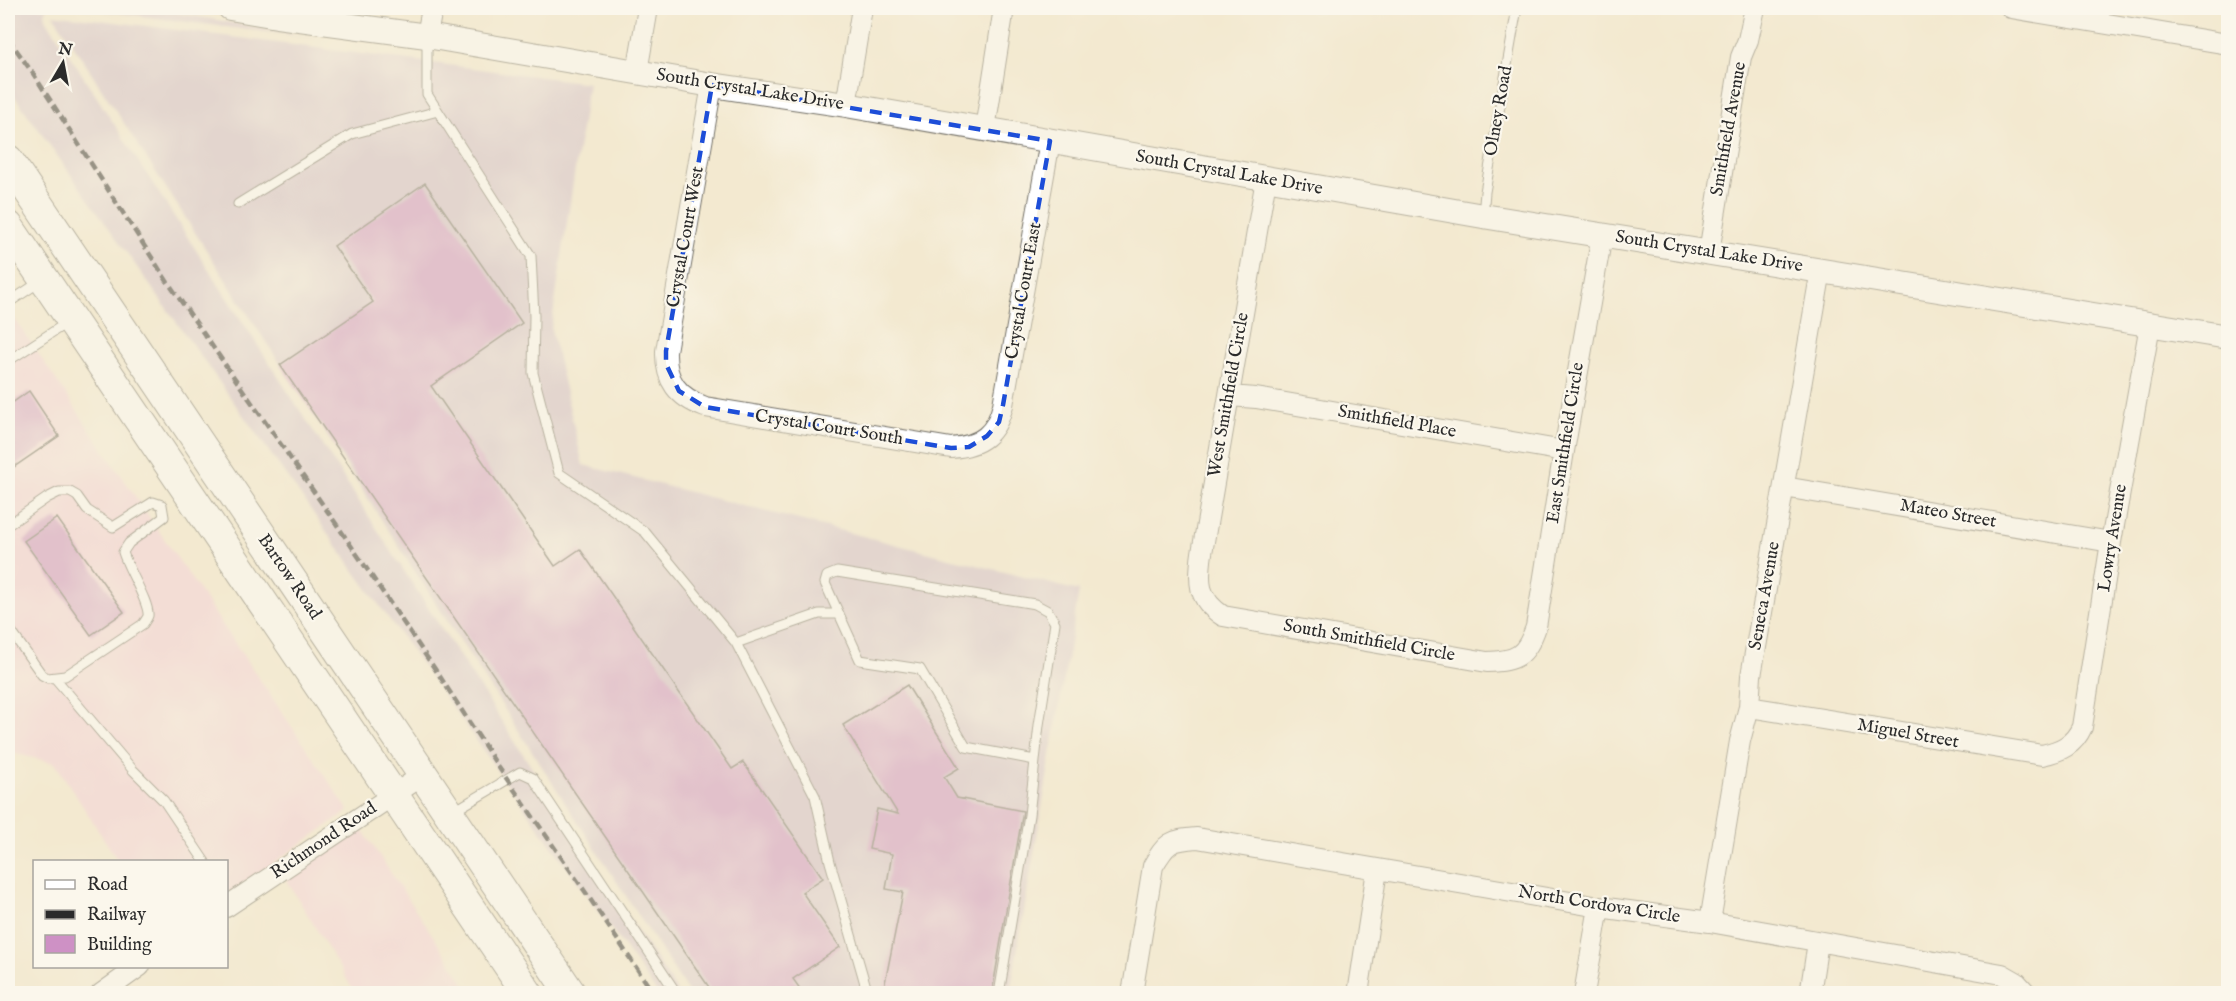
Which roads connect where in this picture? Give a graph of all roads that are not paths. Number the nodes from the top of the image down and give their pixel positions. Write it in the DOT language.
graph roads {
  1 [pos="230,8"];
  2 [pos="432,8"];
  3 [pos="648,8"];
  4 [pos="862,8"];
  5 [pos="1004,8"];
  6 [pos="1517,8"];
  7 [pos="1755,8"];
  8 [pos="2011,8"];
  9 [pos="427,36"];
  10 [pos="2229,44"];
  11 [pos="637,72"];
  12 [pos="712,85"];
  13 [pos="846,105"];
  14 [pos="438,111"];
  15 [pos="985,129"];
  16 [pos="1050,141"];
  17 [pos="8,160"];
  18 [pos="1266,179"];
  19 [pos="238,204"];
  20 [pos="1483,216"];
  21 [pos="8,226"];
  22 [pos="1602,235"];
  23 [pos="1709,252"];
  24 [pos="1821,270"];
  25 [pos="44,279"];
  26 [pos="8,303"];
  27 [pos="72,320"];
  28 [pos="2150,325"];
  29 [pos="2229,337"];
  30 [pos="8,361"];
  31 [pos="675,387"];
  32 [pos="1230,396"];
  33 [pos="987,436"];
  34 [pos="1564,451"];
  35 [pos="1784,487"];
  36 [pos="174,497"];
  37 [pos="8,525"];
  38 [pos="2111,542"];
  39 [pos="1212,608"];
  40 [pos="839,614"];
  41 [pos="8,627"];
  42 [pos="736,643"];
  43 [pos="1526,649"];
  44 [pos="55,678"];
  45 [pos="1749,707"];
  46 [pos="2067,747"];
  47 [pos="1035,760"];
  48 [pos="423,775"];
  49 [pos="392,794"];
  50 [pos="449,814"];
  51 [pos="204,860"];
  52 [pos="1377,870"];
  53 [pos="228,902"];
  54 [pos="1599,907"];
  55 [pos="1710,922"];
  56 [pos="1818,942"];
  57 [pos="137,968"];
  58 [pos="2024,989"];
  59 [pos="568,992"];
  60 [pos="101,993"];
  61 [pos="528,993"];
  62 [pos="676,993"];
  63 [pos="868,993"];
  64 [pos="999,993"];
  65 [pos="1132,993"];
  66 [pos="1358,993"];
  67 [pos="1584,993"];
  68 [pos="1810,993"];
  1 -- 9 [label="street, South Crystal Lake Drive"];
  2 -- 9 [label="street"];
  3 -- 11 [label="street"];
  4 -- 13 [label="street"];
  5 -- 15 [label="street"];
  6 -- 20 [label="lane, Olney Road"];
  7 -- 23 [label="street, Smithfield Avenue"];
  8 -- 10 [label="street"];
  9 -- 11 [label="street, South Crystal Lake Drive"];
  9 -- 14 [label="lane"];
  11 -- 12 [label="street, South Crystal Lake Drive"];
  12 -- 13 [label="street, South Crystal Lake Drive"];
  12 -- 31 [label="street, Crystal Court West"];
  13 -- 15 [label="street, South Crystal Lake Drive"];
  14 -- 19 [label="lane"];
  14 -- 42 [label="lane"];
  15 -- 16 [label="street, South Crystal Lake Drive"];
  16 -- 18 [label="street, South Crystal Lake Drive"];
  16 -- 33 [label="street, Crystal Court East"];
  17 -- 48 [label="main road, Bartow Road"];
  18 -- 20 [label="street, South Crystal Lake Drive"];
  18 -- 32 [label="street, West Smithfield Circle"];
  20 -- 22 [label="street, South Crystal Lake Drive"];
  21 -- 25 [label="main road, Bartow Road"];
  22 -- 23 [label="street, South Crystal Lake Drive"];
  22 -- 34 [label="street, East Smithfield Circle"];
  23 -- 24 [label="street, South Crystal Lake Drive"];
  24 -- 28 [label="street, South Crystal Lake Drive"];
  24 -- 35 [label="street, Seneca Avenue"];
  25 -- 26 [label="lane"];
  25 -- 27 [label="main road, Bartow Road"];
  27 -- 30 [label="lane"];
  27 -- 36 [label="main road, Bartow Road"];
  28 -- 29 [label="street, South Crystal Lake Drive"];
  28 -- 38 [label="street, Lowry Avenue"];
  31 -- 33 [label="street, Crystal Court South"];
  32 -- 34 [label="street, Smithfield Place"];
  32 -- 39 [label="street, West Smithfield Circle"];
  34 -- 43 [label="street, East Smithfield Circle"];
  35 -- 38 [label="street, Mateo Street"];
  35 -- 45 [label="street, Seneca Avenue"];
  36 -- 37 [label="lane"];
  36 -- 44 [label="lane"];
  36 -- 49 [label="main road, Bartow Road"];
  38 -- 46 [label="street, Lowry Avenue"];
  39 -- 43 [label="street, South Smithfield Circle"];
  40 -- 42 [label="lane"];
  40 -- 47 [label="lane"];
  40 -- 47 [label="lane"];
  41 -- 44 [label="lane"];
  42 -- 63 [label="lane"];
  44 -- 51 [label="lane"];
  45 -- 46 [label="street, Miguel Street"];
  45 -- 55 [label="street, Seneca Avenue"];
  47 -- 64 [label="lane"];
  48 -- 49 [label="street, Richmond Road"];
  48 -- 50 [label="main road, Bartow Road"];
  49 -- 53 [label="street, Richmond Road"];
  49 -- 61 [label="main road, Bartow Road"];
  50 -- 59 [label="main road, Bartow Road"];
  50 -- 62 [label="lane"];
  52 -- 54 [label="street, North Cordova Circle"];
  52 -- 65 [label="street, North Cordova Circle"];
  52 -- 66 [label="street"];
  54 -- 55 [label="street, North Cordova Circle"];
  54 -- 67 [label="street"];
  55 -- 56 [label="street, North Cordova Circle"];
  56 -- 58 [label="street, North Cordova Circle"];
  56 -- 68 [label="street"];
  57 -- 60 [label="street"];
}
